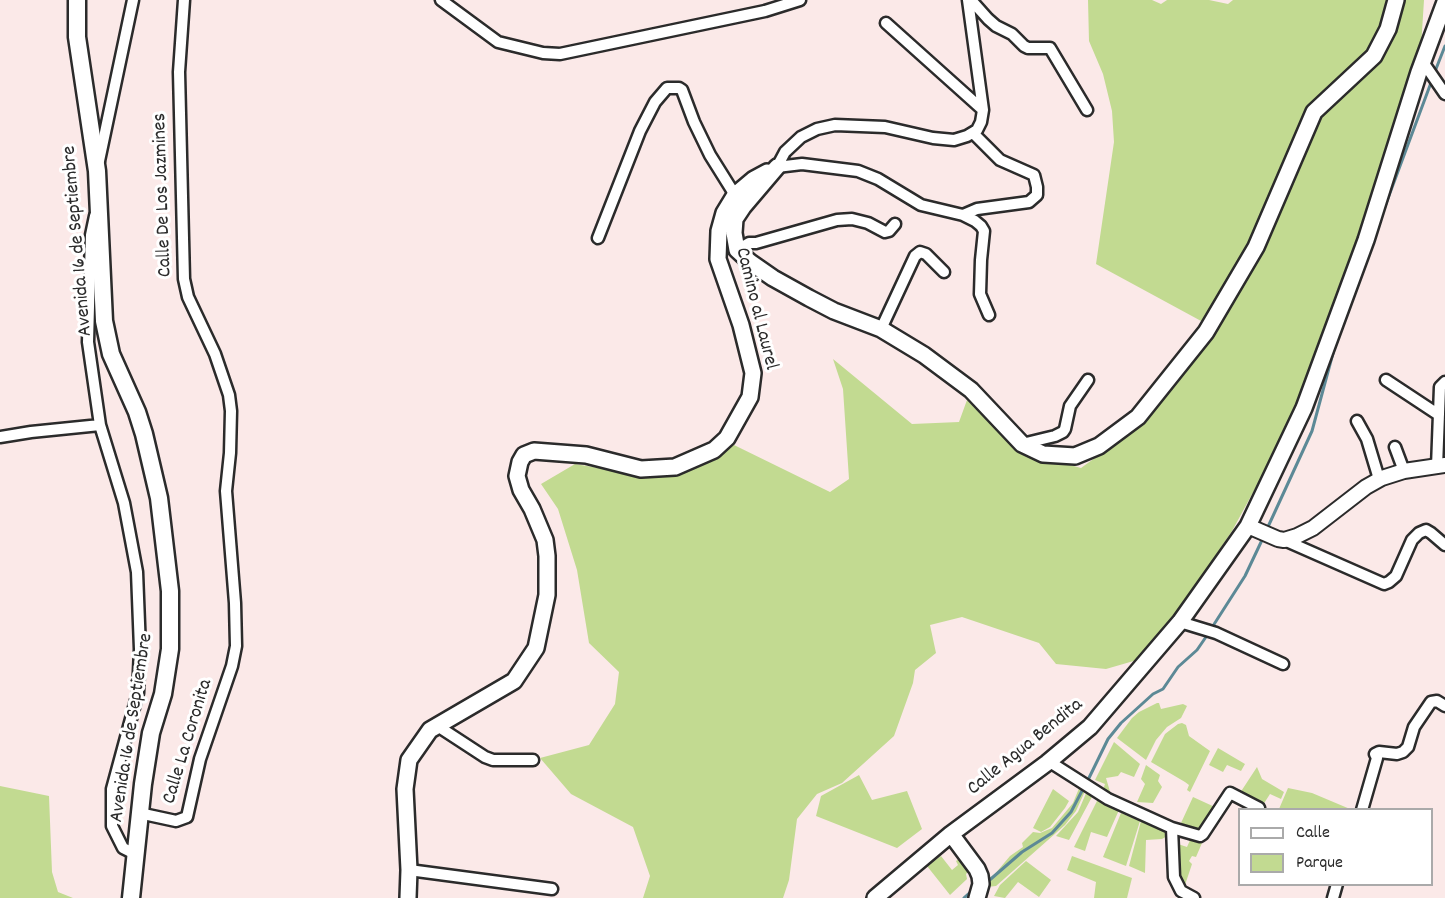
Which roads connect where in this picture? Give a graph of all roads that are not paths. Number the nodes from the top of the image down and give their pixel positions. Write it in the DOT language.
graph roads {
  1 [pos="77,0"];
  2 [pos="133,0"];
  3 [pos="184,0"];
  4 [pos="441,0"];
  5 [pos="800,0"];
  6 [pos="970,0"];
  7 [pos="1396,0"];
  8 [pos="1445,3"];
  9 [pos="886,23"];
  10 [pos="1426,66"];
  11 [pos="1445,94"];
  12 [pos="983,110"];
  13 [pos="1087,110"];
  14 [pos="973,133"];
  15 [pos="777,167"];
  16 [pos="97,171"];
  17 [pos="735,195"];
  18 [pos="99,205"];
  19 [pos="963,215"];
  20 [pos="895,224"];
  21 [pos="598,238"];
  22 [pos="737,250"];
  23 [pos="944,272"];
  24 [pos="989,315"];
  25 [pos="881,329"];
  26 [pos="1088,380"];
  27 [pos="1386,380"];
  28 [pos="1445,382"];
  29 [pos="1439,416"];
  30 [pos="1357,421"];
  31 [pos="100,425"];
  32 [pos="0,437"];
  33 [pos="1022,444"];
  34 [pos="1395,447"];
  35 [pos="1441,466"];
  36 [pos="1404,471"];
  37 [pos="1379,479"];
  38 [pos="1248,526"];
  39 [pos="1284,540"];
  40 [pos="1445,545"];
  41 [pos="1180,622"];
  42 [pos="1283,664"];
  43 [pos="232,666"];
  44 [pos="1445,706"];
  45 [pos="436,725"];
  46 [pos="533,760"];
  47 [pos="1053,764"];
  48 [pos="1259,808"];
  49 [pos="1363,808"];
  50 [pos="139,813"];
  51 [pos="1172,828"];
  52 [pos="951,834"];
  53 [pos="135,854"];
  54 [pos="409,870"];
  55 [pos="552,889"];
  56 [pos="978,891"];
  57 [pos="132,898"];
  58 [pos="408,898"];
  59 [pos="875,898"];
  60 [pos="1194,898"];
  1 -- 16 [label="main road, Avenida 16 de Septiembre"];
  2 -- 16 [label="street"];
  3 -- 43 [label="street, Calle De Los Jazmines"];
  4 -- 5 [label="street"];
  6 -- 12 [label="street"];
  6 -- 13 [label="street"];
  7 -- 33 [label="main road"];
  8 -- 10 [label="main road, Calle Agua Bendita"];
  9 -- 12 [label="street"];
  10 -- 11 [label="street"];
  10 -- 38 [label="main road, Calle Agua Bendita"];
  12 -- 14 [label="street"];
  14 -- 15 [label="street"];
  14 -- 19 [label="street"];
  15 -- 17 [label="main road, Camino al Laurel"];
  15 -- 19 [label="street"];
  15 -- 22 [label="main road"];
  16 -- 18 [label="main road, Avenida 16 de Septiembre"];
  17 -- 21 [label="street"];
  17 -- 45 [label="main road, Camino al Laurel"];
  18 -- 31 [label="street"];
  18 -- 50 [label="main road, Avenida 16 de Septiembre"];
  19 -- 24 [label="street"];
  20 -- 22 [label="street"];
  22 -- 25 [label="main road"];
  23 -- 25 [label="street"];
  25 -- 33 [label="main road"];
  26 -- 33 [label="street"];
  27 -- 29 [label="street"];
  28 -- 29 [label="street"];
  29 -- 35 [label="street"];
  30 -- 37 [label="street"];
  31 -- 32 [label="street"];
  31 -- 53 [label="street"];
  34 -- 36 [label="street"];
  35 -- 36 [label="street"];
  36 -- 37 [label="street"];
  37 -- 39 [label="street"];
  38 -- 39 [label="street"];
  38 -- 41 [label="main road, Calle Agua Bendita"];
  39 -- 40 [label="street"];
  41 -- 42 [label="street"];
  41 -- 52 [label="main road, Calle Agua Bendita"];
  43 -- 50 [label="street, Calle La Coronita"];
  44 -- 49 [label="street"];
  45 -- 46 [label="street"];
  45 -- 54 [label="main road, Camino al Laurel"];
  47 -- 51 [label="street"];
  48 -- 51 [label="street"];
  50 -- 53 [label="main road, Avenida 16 de Septiembre"];
  51 -- 60 [label="street"];
  52 -- 56 [label="main road"];
  52 -- 59 [label="main road, Calle Agua Bendita"];
  53 -- 57 [label="main road, Avenida 16 de Septiembre"];
  54 -- 55 [label="street"];
  54 -- 58 [label="main road, Camino al Laurel"];
}
